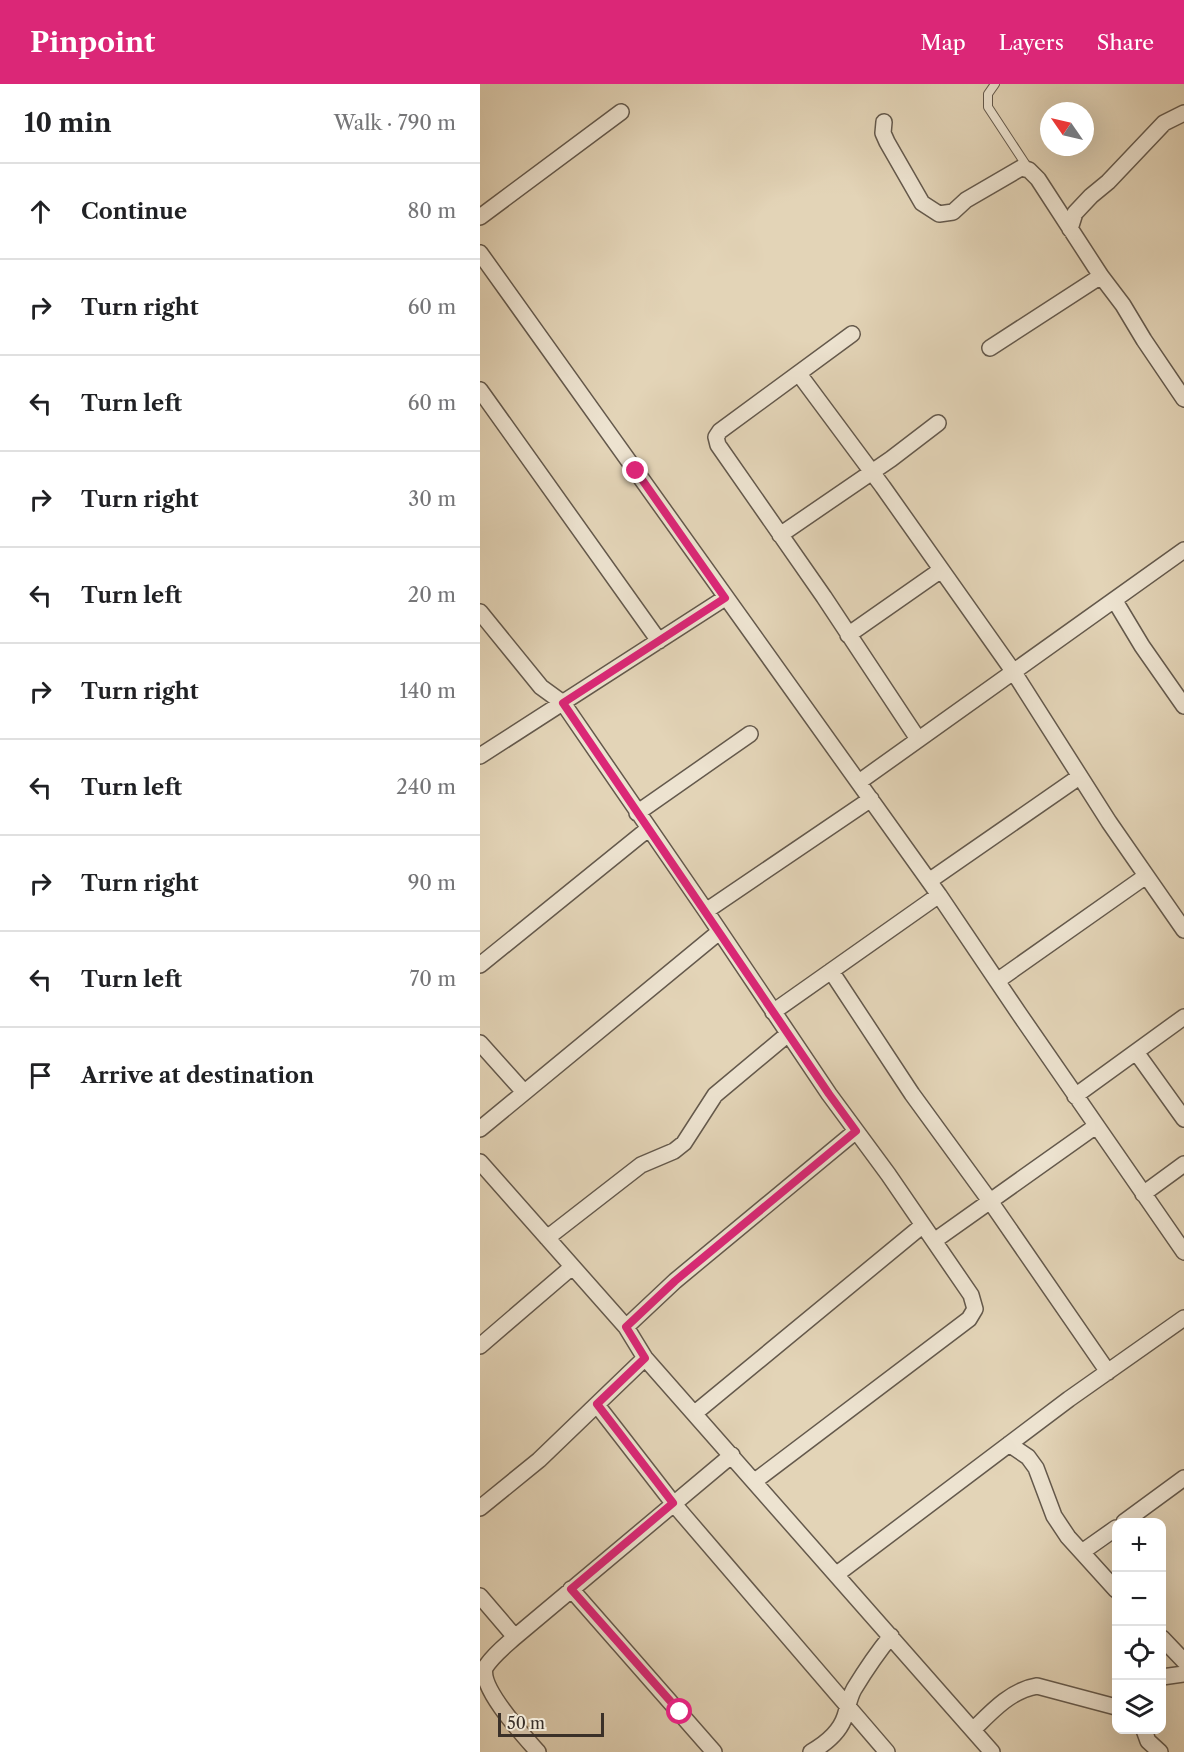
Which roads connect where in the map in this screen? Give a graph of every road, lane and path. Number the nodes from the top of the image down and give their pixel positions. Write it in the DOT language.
graph roads {
  1 [pos="995,84"];
  2 [pos="621,112"];
  3 [pos="1182,118"];
  4 [pos="884,122"];
  5 [pos="1029,170"];
  6 [pos="480,217"];
  7 [pos="1070,228"];
  8 [pos="480,253"];
  9 [pos="1101,276"];
  10 [pos="852,334"];
  11 [pos="990,348"];
  12 [pos="799,374"];
  13 [pos="480,390"];
  14 [pos="1184,399"];
  15 [pos="938,423"];
  16 [pos="871,472"];
  17 [pos="780,535"];
  18 [pos="1184,550"];
  19 [pos="941,570"];
  20 [pos="725,598"];
  21 [pos="1115,601"];
  22 [pos="480,612"];
  23 [pos="848,635"];
  24 [pos="659,640"];
  25 [pos="1013,671"];
  26 [pos="563,703"];
  27 [pos="1184,706"];
  28 [pos="750,734"];
  29 [pos="918,739"];
  30 [pos="480,756"];
  31 [pos="1079,777"];
  32 [pos="859,782"];
  33 [pos="871,799"];
  34 [pos="637,813"];
  35 [pos="648,829"];
  36 [pos="1146,876"];
  37 [pos="929,881"];
  38 [pos="939,895"];
  39 [pos="706,911"];
  40 [pos="1184,930"];
  41 [pos="719,932"];
  42 [pos="480,965"];
  43 [pos="831,971"];
  44 [pos="997,981"];
  45 [pos="773,1012"];
  46 [pos="1184,1017"];
  47 [pos="788,1034"];
  48 [pos="480,1043"];
  49 [pos="1136,1052"];
  50 [pos="524,1092"];
  51 [pos="1075,1096"];
  52 [pos="1184,1119"];
  53 [pos="1096,1126"];
  54 [pos="480,1129"];
  55 [pos="856,1131"];
  56 [pos="480,1162"];
  57 [pos="1184,1164"];
  58 [pos="492,1175"];
  59 [pos="480,1186"];
  60 [pos="1143,1194"];
  61 [pos="990,1201"];
  62 [pos="923,1225"];
  63 [pos="547,1238"];
  64 [pos="934,1241"];
  65 [pos="1184,1252"];
  66 [pos="572,1267"];
  67 [pos="1184,1318"];
  68 [pos="626,1327"];
  69 [pos="480,1346"];
  70 [pos="645,1358"];
  71 [pos="1108,1372"];
  72 [pos="597,1404"];
  73 [pos="695,1413"];
  74 [pos="1010,1444"];
  75 [pos="732,1455"];
  76 [pos="1184,1478"];
  77 [pos="755,1480"];
  78 [pos="673,1503"];
  79 [pos="480,1508"];
  80 [pos="1129,1518"];
  81 [pos="1112,1531"];
  82 [pos="1082,1552"];
  83 [pos="837,1574"];
  84 [pos="1112,1586"];
  85 [pos="571,1589"];
  86 [pos="480,1596"];
  87 [pos="891,1636"];
  88 [pos="515,1637"];
  89 [pos="1166,1643"];
  90 [pos="1184,1661"];
  91 [pos="1184,1674"];
  92 [pos="1166,1676"];
  93 [pos="485,1700"];
  94 [pos="847,1705"];
  95 [pos="1112,1706"];
  96 [pos="973,1730"];
  97 [pos="1145,1734"];
  98 [pos="538,1752"];
  99 [pos="714,1752"];
  100 [pos="811,1752"];
  101 [pos="887,1752"];
  102 [pos="992,1752"];
  103 [pos="1160,1752"];
  1 -- 5 [label="lane"];
  2 -- 6 [label="street"];
  3 -- 7 [label="street"];
  4 -- 5 [label="street"];
  5 -- 7 [label="street"];
  7 -- 9 [label="street"];
  8 -- 20 [label="street"];
  9 -- 11 [label="street"];
  9 -- 14 [label="street"];
  10 -- 12 [label="street"];
  12 -- 16 [label="street"];
  12 -- 17 [label="street"];
  13 -- 24 [label="street"];
  15 -- 16 [label="street"];
  16 -- 17 [label="street"];
  16 -- 19 [label="street"];
  17 -- 23 [label="street"];
  18 -- 21 [label="street"];
  19 -- 23 [label="street"];
  19 -- 25 [label="street"];
  20 -- 24 [label="street"];
  20 -- 32 [label="street"];
  21 -- 25 [label="street"];
  21 -- 27 [label="street"];
  22 -- 26 [label="street"];
  23 -- 29 [label="street"];
  24 -- 26 [label="street"];
  25 -- 29 [label="street"];
  25 -- 31 [label="street"];
  26 -- 30 [label="street"];
  26 -- 34 [label="street"];
  28 -- 34 [label="street"];
  29 -- 32 [label="street"];
  31 -- 36 [label="street"];
  31 -- 37 [label="street"];
  32 -- 33 [label="street"];
  33 -- 37 [label="street"];
  33 -- 39 [label="street"];
  34 -- 35 [label="street"];
  35 -- 39 [label="street"];
  35 -- 42 [label="street"];
  36 -- 40 [label="street"];
  36 -- 44 [label="street"];
  37 -- 38 [label="street"];
  38 -- 43 [label="street"];
  38 -- 44 [label="street"];
  39 -- 41 [label="street"];
  41 -- 45 [label="street"];
  41 -- 50 [label="street"];
  43 -- 45 [label="street"];
  43 -- 61 [label="street"];
  44 -- 51 [label="street"];
  45 -- 47 [label="street"];
  46 -- 49 [label="street"];
  47 -- 55 [label="street"];
  47 -- 63 [label="street"];
  48 -- 50 [label="street"];
  49 -- 51 [label="street"];
  49 -- 52 [label="street"];
  50 -- 54 [label="street"];
  51 -- 53 [label="street"];
  53 -- 60 [label="street"];
  53 -- 61 [label="street"];
  55 -- 62 [label="street"];
  55 -- 68 [label="street"];
  56 -- 58 [label="street"];
  57 -- 60 [label="street"];
  58 -- 59 [label="street"];
  58 -- 63 [label="street"];
  60 -- 65 [label="street"];
  61 -- 64 [label="street"];
  61 -- 71 [label="street"];
  62 -- 64 [label="street"];
  62 -- 73 [label="street"];
  63 -- 66 [label="street"];
  64 -- 77 [label="street"];
  66 -- 68 [label="street"];
  66 -- 69 [label="street"];
  67 -- 71 [label="street"];
  68 -- 70 [label="street"];
  70 -- 72 [label="street"];
  70 -- 73 [label="street"];
  71 -- 74 [label="street"];
  72 -- 78 [label="street"];
  72 -- 79 [label="street"];
  73 -- 75 [label="street"];
  74 -- 82 [label="street"];
  74 -- 83 [label="street"];
  75 -- 77 [label="street"];
  75 -- 78 [label="street"];
  76 -- 80 [label="street"];
  77 -- 83 [label="street"];
  78 -- 85 [label="street"];
  78 -- 94 [label="street"];
  81 -- 82 [label="street"];
  82 -- 84 [label="street"];
  83 -- 87 [label="street"];
  85 -- 88 [label="street"];
  85 -- 99 [label="street"];
  86 -- 88 [label="street"];
  87 -- 94 [label="street"];
  87 -- 96 [label="street"];
  88 -- 93 [label="street"];
  89 -- 90 [label="street"];
  91 -- 92 [label="street"];
  93 -- 98 [label="street"];
  94 -- 100 [label="street"];
  94 -- 101 [label="street"];
  95 -- 96 [label="street"];
  96 -- 102 [label="street"];
  97 -- 103 [label="street"];
}
